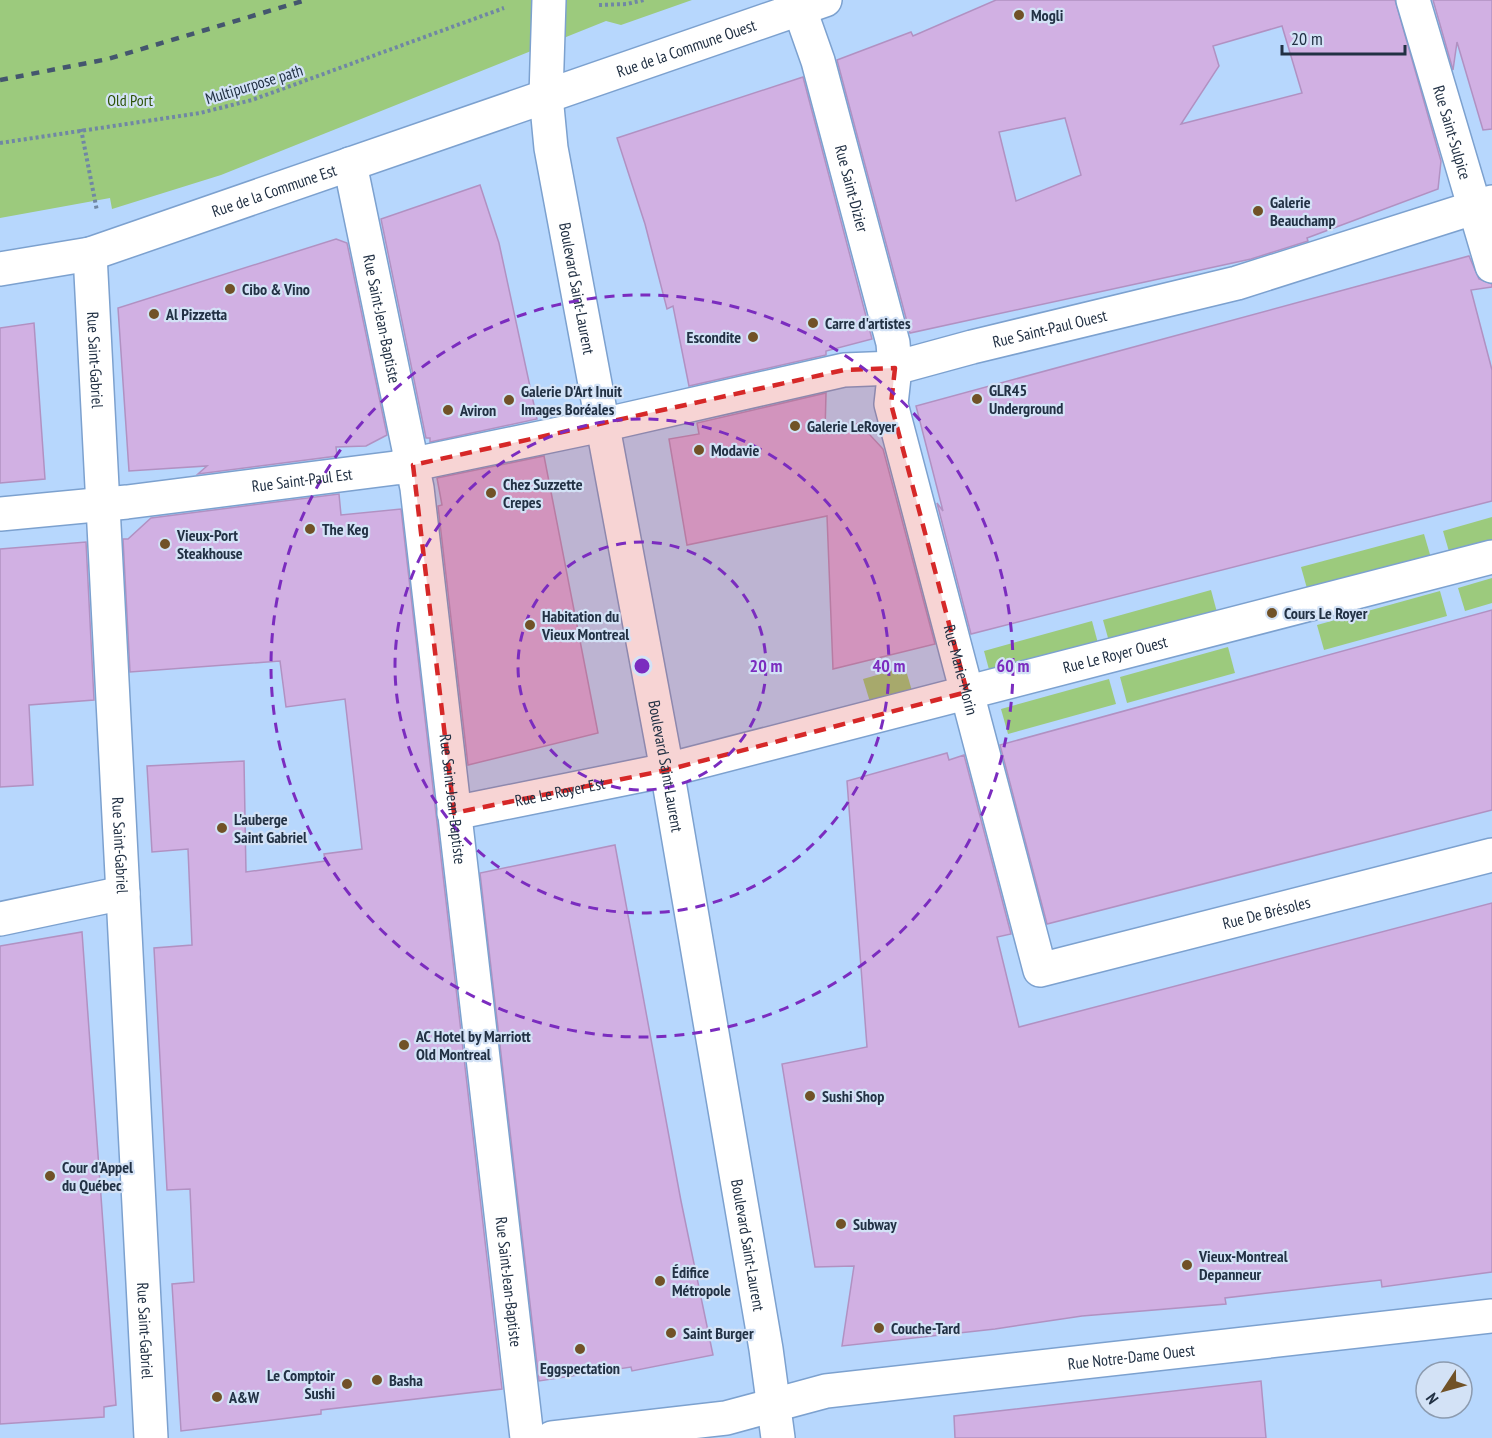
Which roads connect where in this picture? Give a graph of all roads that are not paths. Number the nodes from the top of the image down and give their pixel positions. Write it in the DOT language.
graph roads {
  1 [pos="549,0"];
  2 [pos="1413,0"];
  3 [pos="812,5"];
  4 [pos="546,96"];
  5 [pos="350,164"];
  6 [pos="1483,205"];
  7 [pos="90,254"];
  8 [pos="1492,266"];
  9 [pos="0,269"];
  10 [pos="895,368"];
  11 [pos="602,425"];
  12 [pos="413,465"];
  13 [pos="103,504"];
  14 [pos="0,514"];
  15 [pos="1492,556"];
  16 [pos="967,692"];
  17 [pos="667,770"];
  18 [pos="454,813"];
  19 [pos="1492,855"];
  20 [pos="123,893"];
  21 [pos="0,919"];
  22 [pos="1040,970"];
  23 [pos="1492,1316"];
  24 [pos="773,1405"];
  25 [pos="152,1438"];
  26 [pos="527,1438"];
  27 [pos="552,1438"];
  28 [pos="778,1438"];
  1 -- 4 [label="street, Boulevard Saint-Laurent"];
  2 -- 6 [label="street, Rue Saint-Sulpice"];
  3 -- 4 [label="street, Rue de la Commune Ouest"];
  3 -- 10 [label="street, Rue Saint-Dizier"];
  4 -- 5 [label="street, Rue de la Commune Est"];
  4 -- 11 [label="street, Boulevard Saint-Laurent"];
  5 -- 7 [label="street, Rue de la Commune Est"];
  5 -- 12 [label="street, Rue Saint-Jean-Baptiste"];
  6 -- 8 [label="street, Rue Saint-Sulpice"];
  6 -- 10 [label="street, Rue Saint-Paul Ouest"];
  7 -- 9 [label="street, Rue de la Commune Est"];
  7 -- 13 [label="street, Rue Saint-Gabriel"];
  10 -- 11 [label="street, Rue Saint-Paul Ouest"];
  10 -- 16 [label="street, Rue Marie-Morin"];
  11 -- 12 [label="street, Rue Saint-Paul Est"];
  11 -- 17 [label="street, Boulevard Saint-Laurent"];
  12 -- 13 [label="street, Rue Saint-Paul Est"];
  12 -- 18 [label="street, Rue Saint-Jean-Baptiste"];
  13 -- 14 [label="street, Rue Saint-Paul Est"];
  13 -- 20 [label="street, Rue Saint-Gabriel"];
  15 -- 16 [label="street, Rue Le Royer Ouest"];
  16 -- 17 [label="street, Rue Le Royer Ouest"];
  16 -- 22 [label="street, Rue Marie-Morin"];
  17 -- 18 [label="street, Rue Le Royer Est"];
  17 -- 24 [label="street, Boulevard Saint-Laurent"];
  18 -- 26 [label="street, Rue Saint-Jean-Baptiste"];
  19 -- 22 [label="street, Rue De Brésoles"];
  20 -- 21 [label="street"];
  20 -- 25 [label="street, Rue Saint-Gabriel"];
  23 -- 24 [label="street, Rue Notre-Dame Ouest"];
  24 -- 27 [label="street, Rue Notre-Dame Ouest"];
  24 -- 28 [label="street, Boulevard Saint-Laurent"];
}
